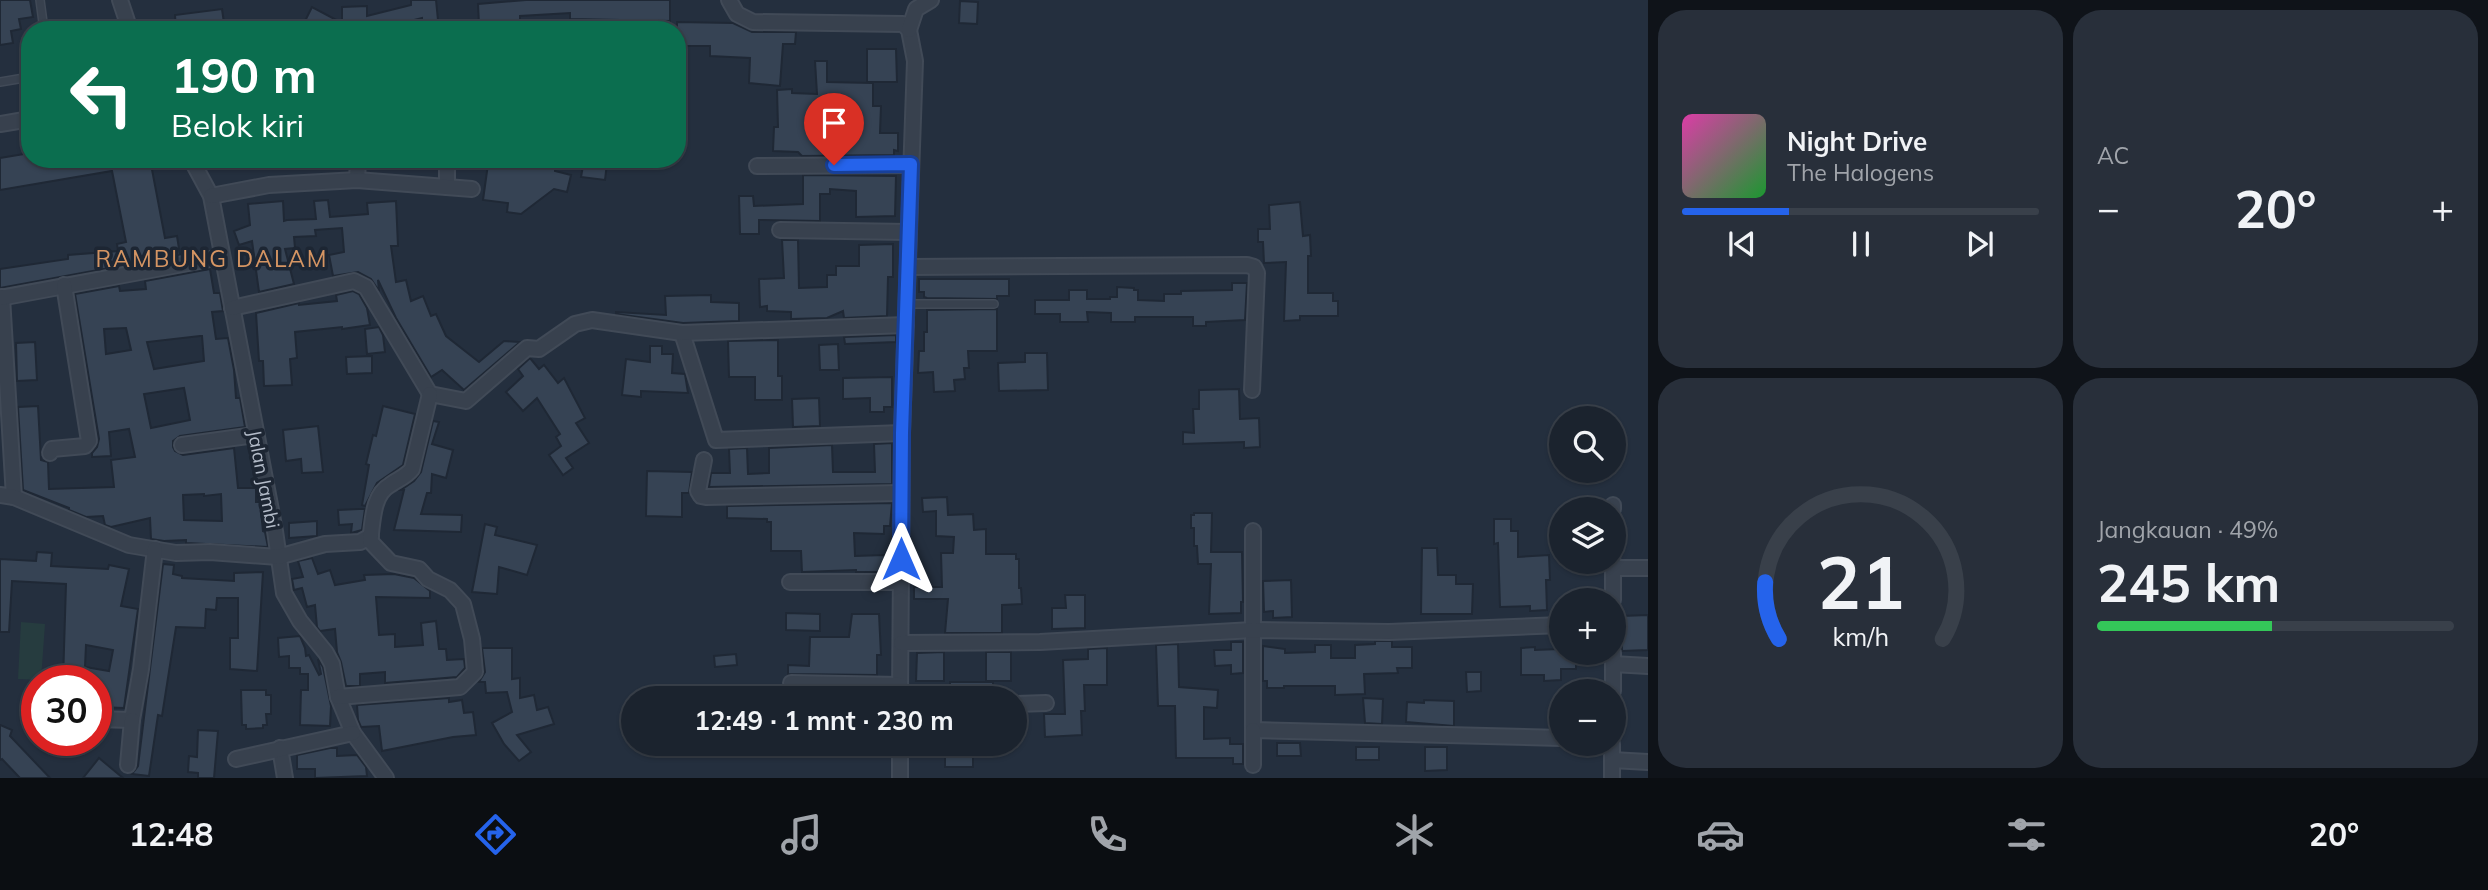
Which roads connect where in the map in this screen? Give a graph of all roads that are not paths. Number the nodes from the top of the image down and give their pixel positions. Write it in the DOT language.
graph roads {
  1 [pos="40,0"];
  2 [pos="120,0"];
  3 [pos="729,0"];
  4 [pos="931,0"];
  5 [pos="43,21"];
  6 [pos="127,21"];
  7 [pos="909,30"];
  8 [pos="21,78"];
  9 [pos="0,82"];
  10 [pos="21,120"];
  11 [pos="0,124"];
  12 [pos="911,164"];
  13 [pos="757,166"];
  14 [pos="196,168"];
  15 [pos="358,168"];
  16 [pos="447,168"];
  17 [pos="357,180"];
  18 [pos="447,187"];
  19 [pos="472,190"];
  20 [pos="211,196"];
  21 [pos="780,230"];
  22 [pos="909,232"];
  23 [pos="221,257"];
  24 [pos="908,267"];
  25 [pos="64,285"];
  26 [pos="1,298"];
  27 [pos="906,304"];
  28 [pos="994,304"];
  29 [pos="232,308"];
  30 [pos="906,324"];
  31 [pos="682,333"];
  32 [pos="1252,390"];
  33 [pos="430,394"];
  34 [pos="902,433"];
  35 [pos="256,435"];
  36 [pos="182,445"];
  37 [pos="50,453"];
  38 [pos="704,460"];
  39 [pos="901,493"];
  40 [pos="7,496"];
  41 [pos="1253,531"];
  42 [pos="371,536"];
  43 [pos="155,549"];
  44 [pos="278,557"];
  45 [pos="1626,566"];
  46 [pos="1648,568"];
  47 [pos="790,582"];
  48 [pos="901,582"];
  49 [pos="1549,625"];
  50 [pos="1253,630"];
  51 [pos="901,643"];
  52 [pos="1626,661"];
  53 [pos="1648,666"];
  54 [pos="791,683"];
  55 [pos="827,686"];
  56 [pos="900,686"];
  57 [pos="338,697"];
  58 [pos="1046,703"];
  59 [pos="1027,704"];
  60 [pos="112,719"];
  61 [pos="132,720"];
  62 [pos="1253,730"];
  63 [pos="353,733"];
  64 [pos="1549,738"];
  65 [pos="280,748"];
  66 [pos="900,756"];
  67 [pos="1612,756"];
  68 [pos="236,759"];
  69 [pos="1612,760"];
  70 [pos="1648,762"];
  71 [pos="128,765"];
  72 [pos="1253,765"];
  73 [pos="285,778"];
  74 [pos="386,778"];
  75 [pos="900,778"];
  76 [pos="1612,778"];
  1 -- 5 [label="lane"];
  2 -- 6 [label="street"];
  3 -- 7 [label="street"];
  4 -- 7 [label="street"];
  7 -- 12 [label="street"];
  8 -- 9 [label="lane"];
  10 -- 11 [label="street"];
  12 -- 13 [label="street"];
  12 -- 22 [label="street"];
  14 -- 20 [label="street, Jalan Jambi"];
  15 -- 17 [label="street"];
  16 -- 18 [label="street"];
  17 -- 18 [label="street"];
  17 -- 20 [label="street"];
  18 -- 19 [label="street"];
  20 -- 23 [label="street, Jalan Jambi"];
  21 -- 22 [label="street"];
  22 -- 24 [label="street"];
  23 -- 25 [label="street"];
  23 -- 29 [label="street, Jalan Jambi"];
  24 -- 27 [label="street"];
  24 -- 32 [label="street"];
  25 -- 26 [label="street"];
  25 -- 37 [label="street"];
  26 -- 40 [label="street"];
  27 -- 28 [label="lane"];
  27 -- 30 [label="street"];
  29 -- 33 [label="street"];
  29 -- 35 [label="street, Jalan Jambi"];
  30 -- 31 [label="street"];
  30 -- 34 [label="street"];
  31 -- 33 [label="street"];
  31 -- 34 [label="street"];
  33 -- 42 [label="street"];
  34 -- 39 [label="street"];
  35 -- 36 [label="street"];
  35 -- 44 [label="street, Jalan Jambi"];
  38 -- 39 [label="street"];
  39 -- 48 [label="street"];
  40 -- 43 [label="street"];
  41 -- 50 [label="street"];
  42 -- 44 [label="street"];
  42 -- 57 [label="street"];
  43 -- 44 [label="street"];
  43 -- 61 [label="street"];
  44 -- 57 [label="street, Jalan Jambi"];
  45 -- 46 [label="street"];
  47 -- 48 [label="street"];
  48 -- 51 [label="street"];
  49 -- 50 [label="street"];
  50 -- 51 [label="street"];
  50 -- 62 [label="street"];
  51 -- 56 [label="street"];
  52 -- 53 [label="street"];
  54 -- 55 [label="street"];
  57 -- 63 [label="street, Jalan Jambi"];
  58 -- 59 [label="street"];
  60 -- 61 [label="street"];
  61 -- 71 [label="street"];
  62 -- 64 [label="street"];
  62 -- 72 [label="street"];
  63 -- 65 [label="street"];
  63 -- 74 [label="street, Jalan Jambi"];
  65 -- 68 [label="street"];
  65 -- 73 [label="street"];
  66 -- 75 [label="street"];
  67 -- 69 [label="street"];
  69 -- 70 [label="street"];
  69 -- 76 [label="street"];
}
